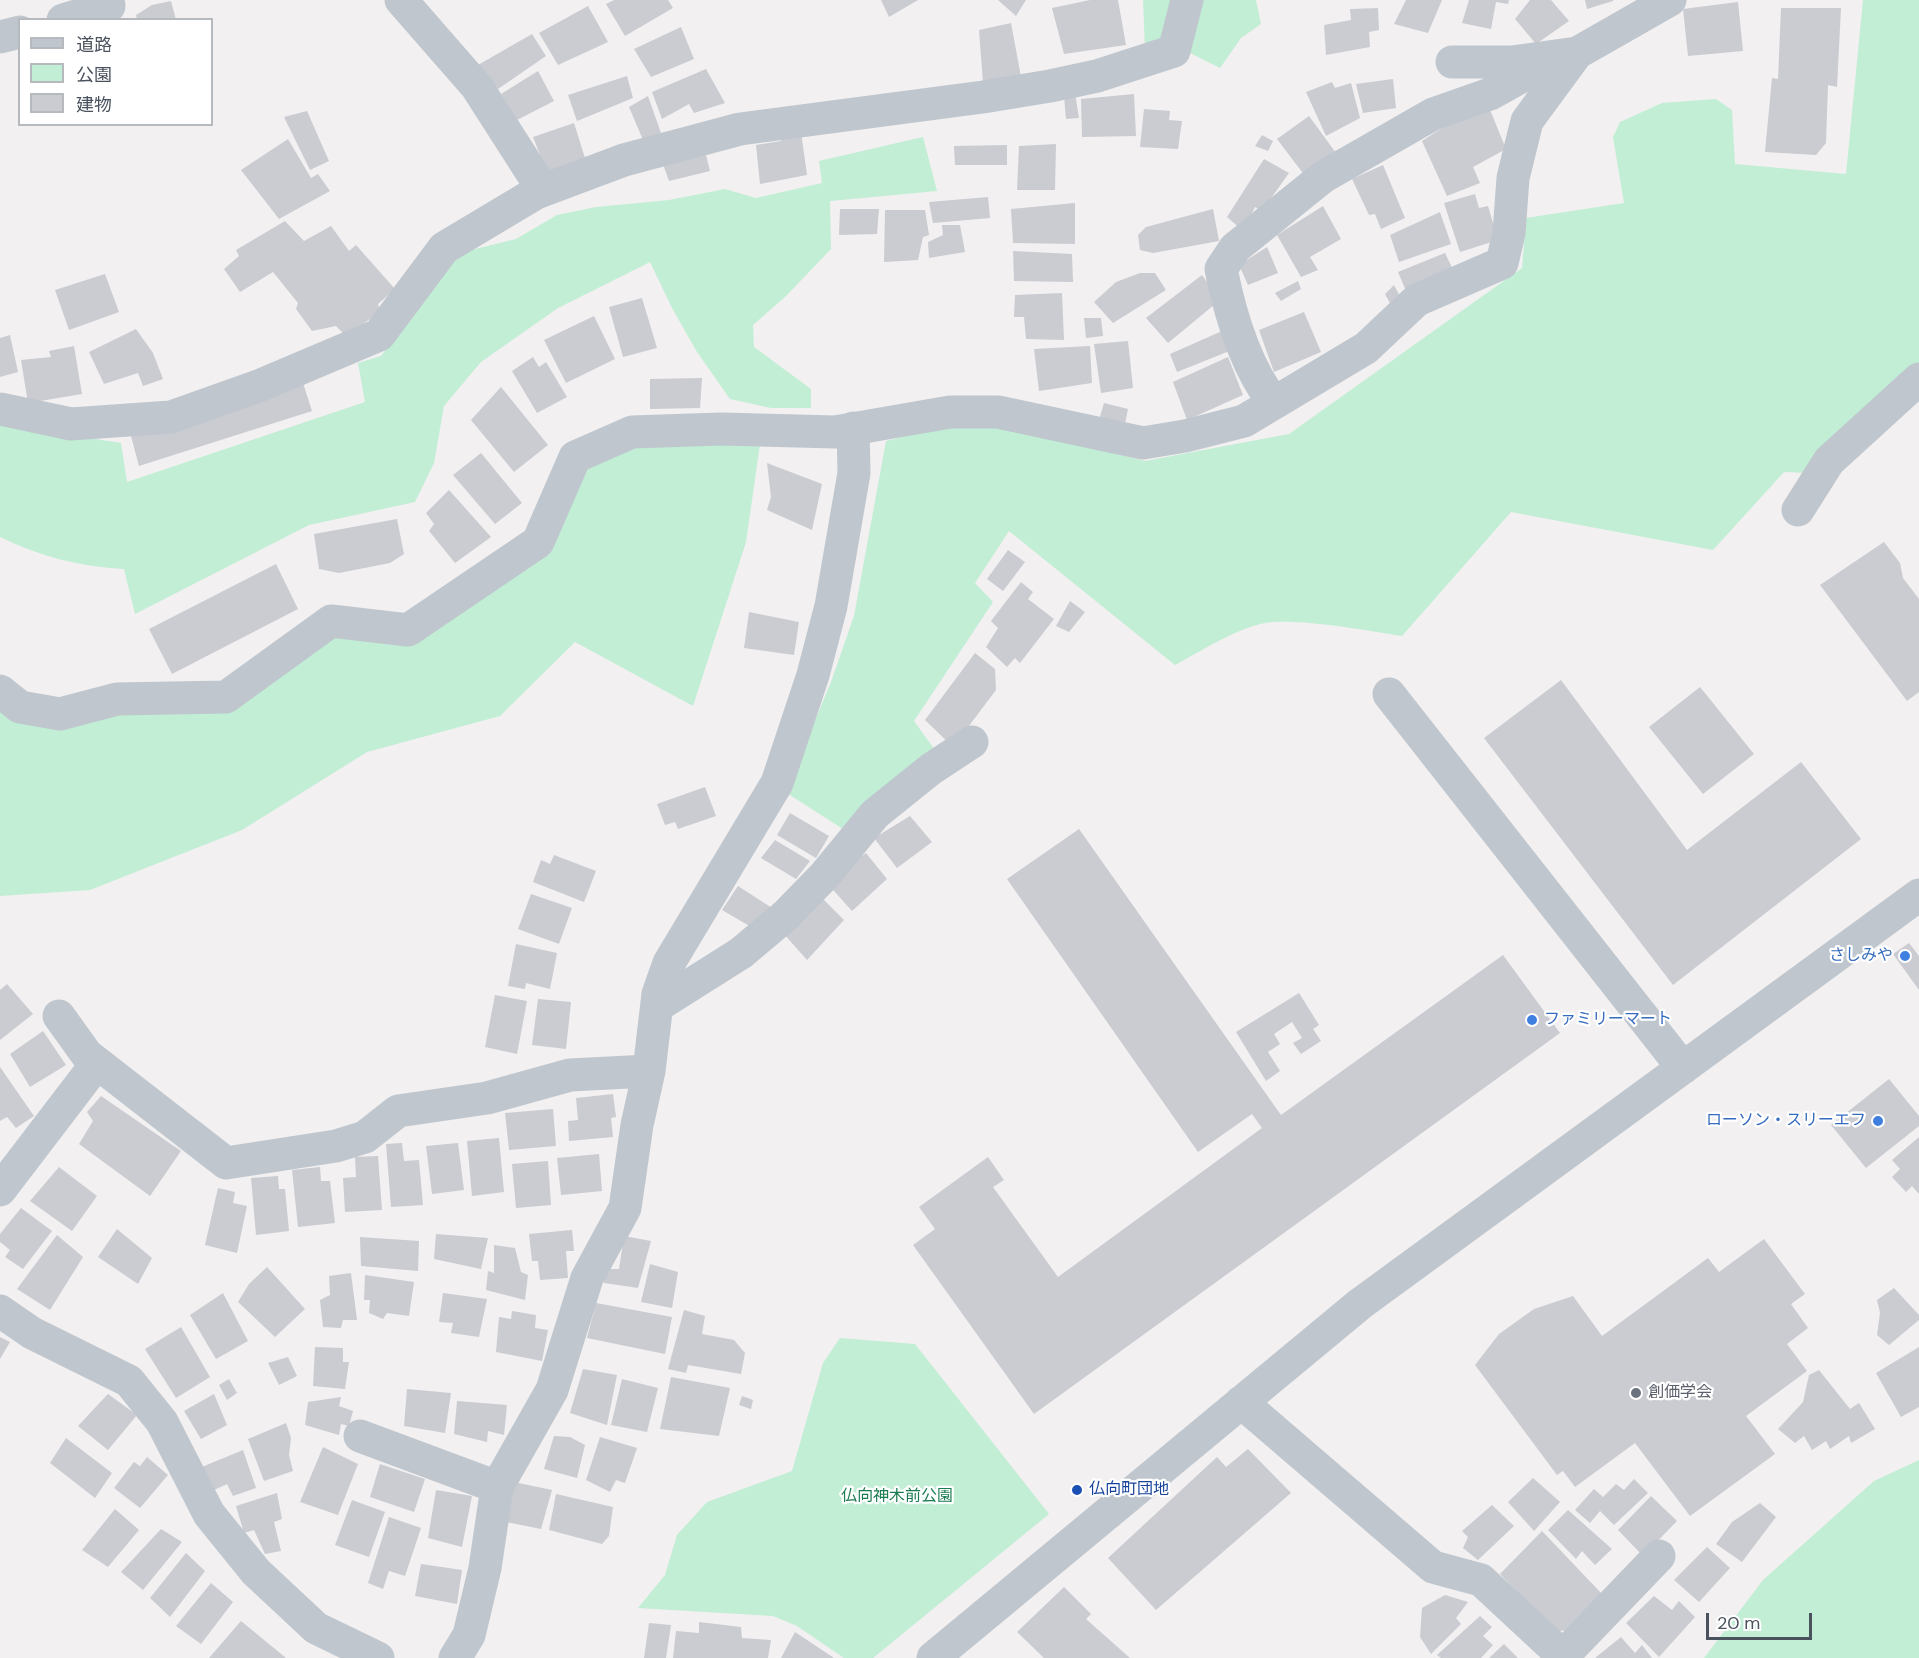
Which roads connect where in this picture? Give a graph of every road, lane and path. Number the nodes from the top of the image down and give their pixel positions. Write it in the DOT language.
graph roads {
  1 [pos="108,0"];
  2 [pos="401,0"];
  3 [pos="1187,0"];
  4 [pos="1670,0"];
  5 [pos="70,18"];
  6 [pos="18,32"];
  7 [pos="0,37"];
  8 [pos="1568,55"];
  9 [pos="1452,62"];
  10 [pos="1097,76"];
  11 [pos="1140,77"];
  12 [pos="543,190"];
  13 [pos="1919,379"];
  14 [pos="1274,403"];
  15 [pos="0,409"];
  16 [pos="853,428"];
  17 [pos="1798,510"];
  18 [pos="0,691"];
  19 [pos="1389,694"];
  20 [pos="972,742"];
  21 [pos="1919,895"];
  22 [pos="657,1006"];
  23 [pos="59,1016"];
  24 [pos="97,1063"];
  25 [pos="1683,1068"];
  26 [pos="649,1071"];
  27 [pos="0,1190"];
  28 [pos="0,1311"];
  29 [pos="1240,1401"];
  30 [pos="360,1436"];
  31 [pos="497,1487"];
  32 [pos="1659,1556"];
  33 [pos="1562,1657"];
  34 [pos="378,1658"];
  35 [pos="455,1658"];
  36 [pos="933,1658"];
  1 -- 5 [label="street"];
  2 -- 12 [label="street"];
  3 -- 10 [label="street"];
  4 -- 8 [label="street"];
  6 -- 7 [label="street"];
  8 -- 9 [label="street"];
  8 -- 14 [label="street"];
  8 -- 14 [label="street"];
  10 -- 11 [label="street"];
  10 -- 12 [label="street"];
  12 -- 15 [label="street"];
  13 -- 17 [label="street"];
  14 -- 16 [label="street"];
  16 -- 18 [label="street"];
  16 -- 22 [label="street"];
  19 -- 25 [label="street"];
  20 -- 22 [label="street"];
  21 -- 25 [label="street"];
  22 -- 26 [label="street"];
  23 -- 24 [label="street"];
  24 -- 26 [label="street"];
  24 -- 27 [label="street"];
  25 -- 29 [label="street"];
  26 -- 31 [label="street"];
  28 -- 34 [label="street"];
  29 -- 33 [label="street"];
  29 -- 36 [label="street"];
  30 -- 31 [label="street"];
  31 -- 35 [label="street"];
  32 -- 33 [label="street"];
}
